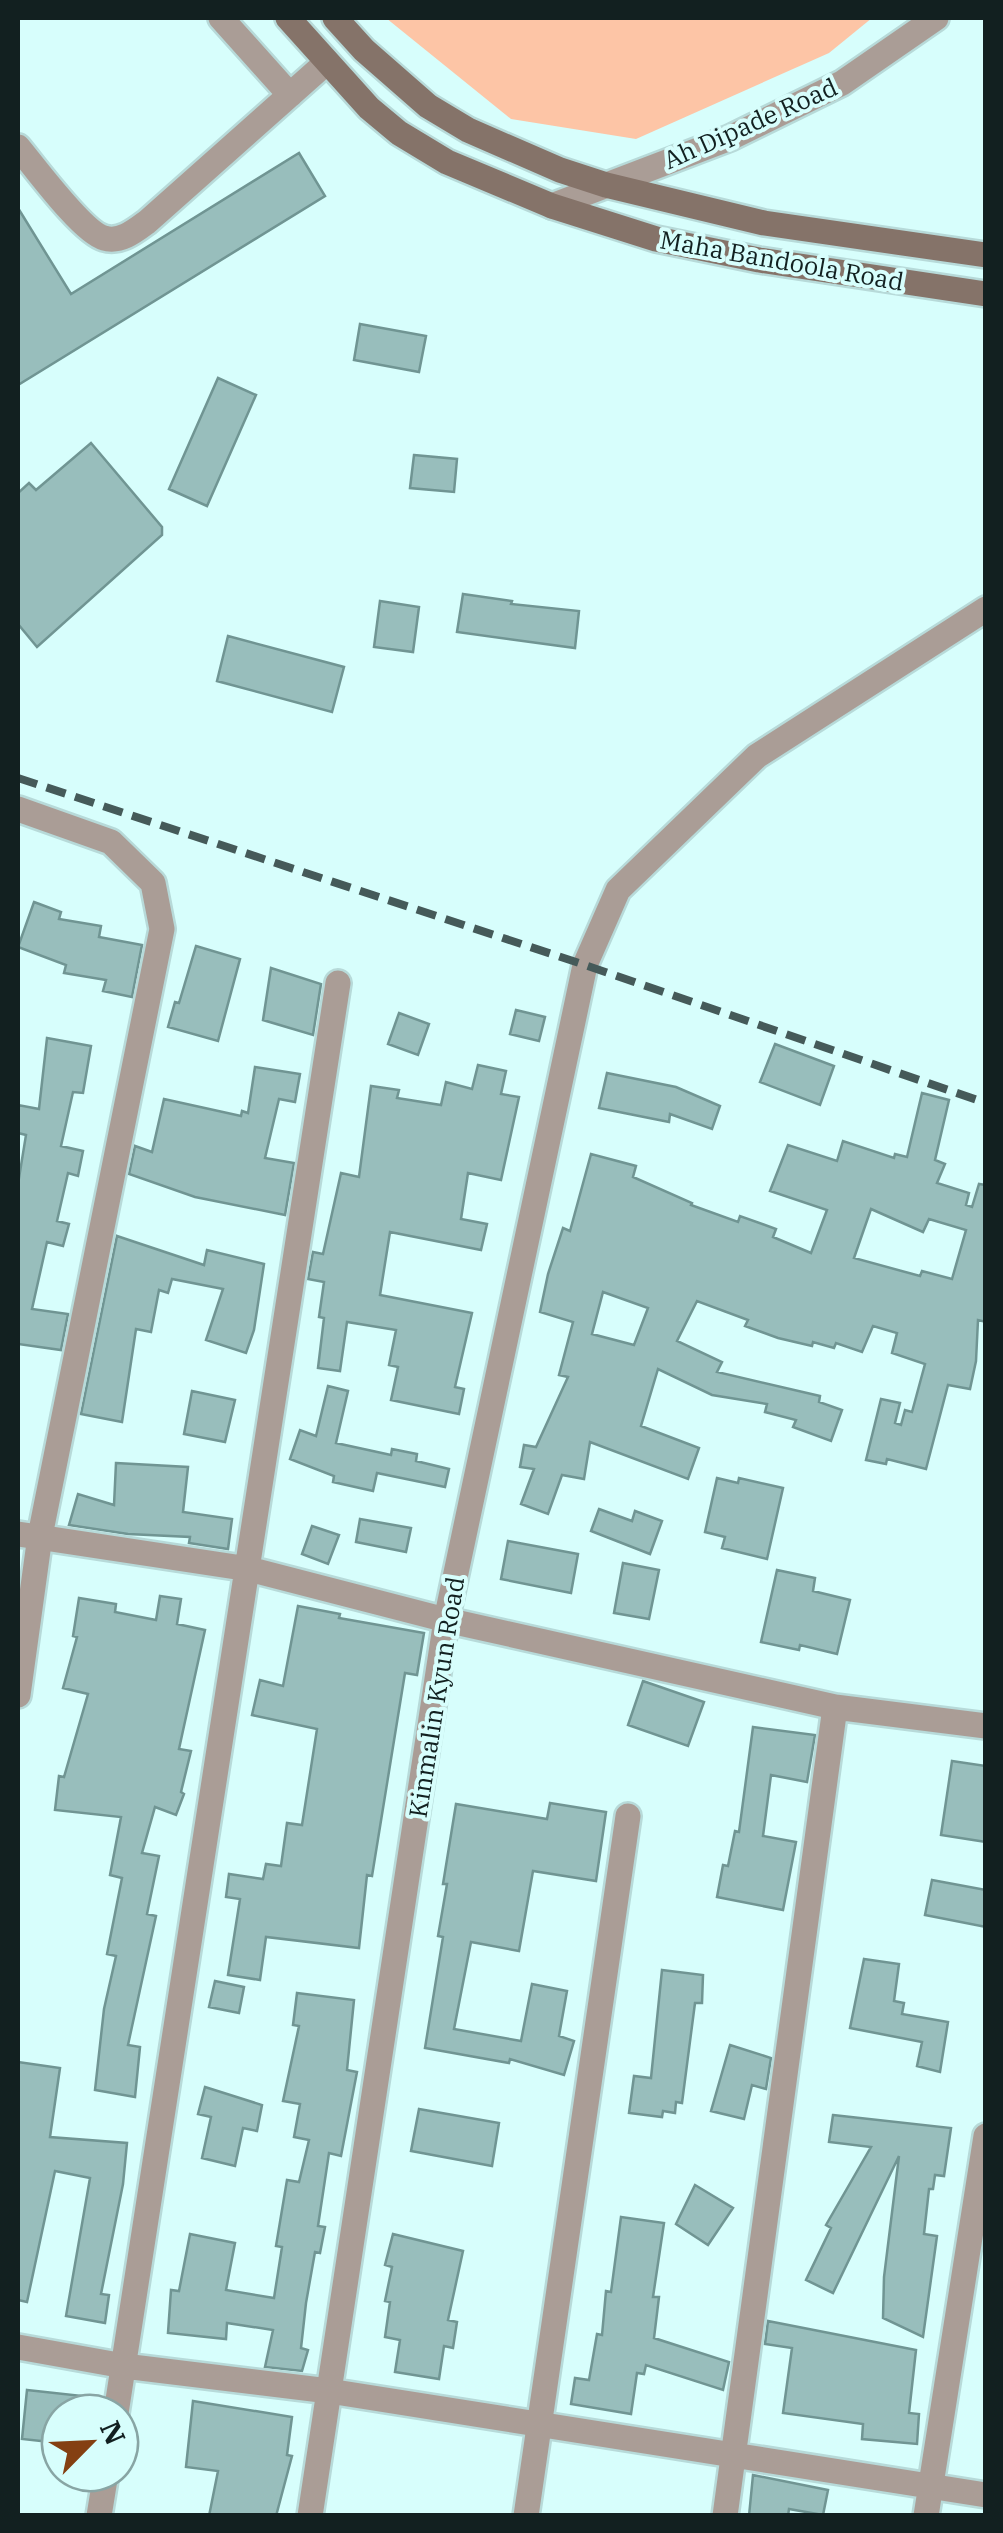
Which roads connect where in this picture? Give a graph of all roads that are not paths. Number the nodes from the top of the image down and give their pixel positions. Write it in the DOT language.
graph roads {
  1 [pos="221,18"];
  2 [pos="288,18"];
  3 [pos="335,18"];
  4 [pos="936,18"];
  5 [pos="327,62"];
  6 [pos="290,95"];
  7 [pos="18,147"];
  8 [pos="606,185"];
  9 [pos="552,206"];
  10 [pos="986,255"];
  11 [pos="986,294"];
  12 [pos="986,609"];
  13 [pos="18,809"];
  14 [pos="338,983"];
  15 [pos="29,1535"];
  16 [pos="249,1569"];
  17 [pos="446,1620"];
  18 [pos="18,1695"];
  19 [pos="835,1706"];
  20 [pos="986,1726"];
  21 [pos="628,1816"];
  22 [pos="986,2136"];
  23 [pos="18,2348"];
  24 [pos="124,2366"];
  25 [pos="330,2391"];
  26 [pos="119,2393"];
  27 [pos="541,2426"];
  28 [pos="732,2456"];
  29 [pos="929,2486"];
  30 [pos="986,2494"];
  31 [pos="310,2516"];
  32 [pos="526,2516"];
  33 [pos="726,2516"];
  34 [pos="926,2516"];
  1 -- 6 [label="street"];
  2 -- 5 [label="main road, Maha Bandoola Road"];
  3 -- 8 [label="main road, Maha Bandoola Road"];
  4 -- 8 [label="street, Ah Dipade Road"];
  5 -- 6 [label="street"];
  5 -- 9 [label="main road, Maha Bandoola Road"];
  6 -- 7 [label="street"];
  8 -- 9 [label="street, Ah Dipade Road"];
  8 -- 10 [label="main road, Maha Bandoola Road"];
  9 -- 11 [label="main road, Maha Bandoola Road"];
  12 -- 17 [label="street, Kinmalin Kyun Road"];
  13 -- 15 [label="street"];
  14 -- 16 [label="street"];
  15 -- 16 [label="street"];
  15 -- 18 [label="street"];
  16 -- 17 [label="street"];
  16 -- 24 [label="street"];
  17 -- 19 [label="street"];
  17 -- 25 [label="street, Kinmalin Kyun Road"];
  19 -- 20 [label="street"];
  19 -- 28 [label="street"];
  21 -- 27 [label="street"];
  22 -- 29 [label="street"];
  23 -- 24 [label="street"];
  24 -- 25 [label="street"];
  24 -- 26 [label="street"];
  25 -- 27 [label="street"];
  25 -- 31 [label="street, Kinmalin Kyun Road"];
  27 -- 28 [label="street"];
  27 -- 32 [label="street"];
  28 -- 29 [label="street"];
  28 -- 33 [label="street"];
  29 -- 30 [label="street"];
  29 -- 34 [label="street"];
}
